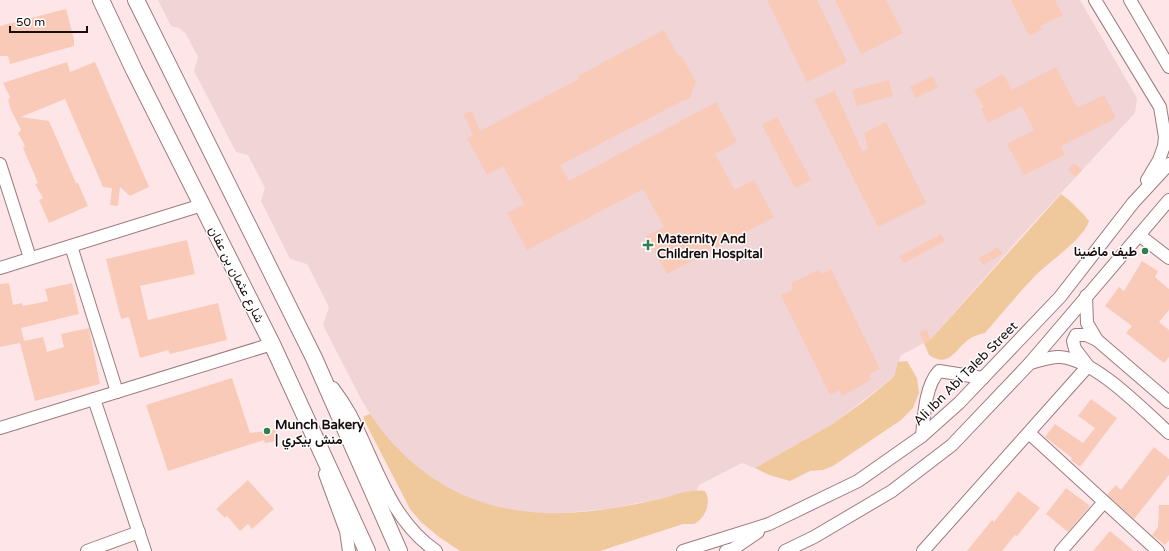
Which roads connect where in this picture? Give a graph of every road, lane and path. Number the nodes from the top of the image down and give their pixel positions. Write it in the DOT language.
graph roads {
  1 [pos="101,0"];
  2 [pos="136,0"];
  3 [pos="1095,0"];
  4 [pos="1130,0"];
  5 [pos="1169,67"];
  6 [pos="1160,107"];
  7 [pos="1169,116"];
  8 [pos="0,164"];
  9 [pos="1169,164"];
  10 [pos="1169,200"];
  11 [pos="1133,203"];
  12 [pos="202,205"];
  13 [pos="1139,235"];
  14 [pos="71,246"];
  15 [pos="30,258"];
  16 [pos="1169,258"];
  17 [pos="0,268"];
  18 [pos="1086,296"];
  19 [pos="1097,340"];
  20 [pos="272,344"];
  21 [pos="314,358"];
  22 [pos="1030,363"];
  23 [pos="1088,366"];
  24 [pos="983,378"];
  25 [pos="117,392"];
  26 [pos="94,399"];
  27 [pos="1169,402"];
  28 [pos="0,428"];
  29 [pos="1169,432"];
  30 [pos="1029,433"];
  31 [pos="922,436"];
  32 [pos="1104,502"];
  33 [pos="769,524"];
  34 [pos="139,532"];
  35 [pos="814,537"];
  36 [pos="87,551"];
  37 [pos="145,551"];
  38 [pos="349,551"];
  39 [pos="367,551"];
  40 [pos="400,551"];
  41 [pos="436,551"];
  42 [pos="684,551"];
  43 [pos="726,551"];
  44 [pos="776,551"];
  45 [pos="785,551"];
  46 [pos="923,551"];
  47 [pos="1061,551"];
  48 [pos="1158,551"];
  1 -- 12 [label="main road, شارع عثمان بن عفان"];
  2 -- 21 [label="main road"];
  3 -- 6 [label="street"];
  4 -- 5 [label="street"];
  6 -- 7 [label="street"];
  6 -- 11 [label="street"];
  8 -- 15 [label="street"];
  9 -- 11 [label="street, Ali Ibn Abi Taleb Street"];
  10 -- 13 [label="street"];
  11 -- 24 [label="street, Ali Ibn Abi Taleb Street"];
  12 -- 14 [label="street"];
  12 -- 20 [label="main road, شارع عثمان بن عفان"];
  13 -- 16 [label="street"];
  13 -- 18 [label="street"];
  14 -- 15 [label="street"];
  14 -- 25 [label="street"];
  15 -- 17 [label="street"];
  18 -- 19 [label="street"];
  18 -- 22 [label="street"];
  19 -- 23 [label="street"];
  19 -- 27 [label="street"];
  20 -- 25 [label="street"];
  20 -- 38 [label="street"];
  20 -- 39 [label="main road, شارع عثمان بن عفان"];
  21 -- 40 [label="main road"];
  21 -- 41 [label="street"];
  22 -- 23 [label="street"];
  22 -- 35 [label="street"];
  23 -- 29 [label="street"];
  23 -- 30 [label="street"];
  24 -- 31 [label="street, Ali Ibn Abi Taleb Street"];
  24 -- 31 [label="street"];
  25 -- 26 [label="street"];
  26 -- 28 [label="street"];
  26 -- 34 [label="street"];
  30 -- 32 [label="street"];
  30 -- 46 [label="street"];
  31 -- 33 [label="street, Ali Ibn Abi Taleb Street"];
  32 -- 47 [label="street"];
  32 -- 48 [label="street"];
  33 -- 42 [label="street, Ali Ibn Abi Taleb Street"];
  33 -- 43 [label="street"];
  34 -- 36 [label="street"];
  34 -- 37 [label="street"];
  35 -- 44 [label="street"];
  35 -- 45 [label="street"];
}
